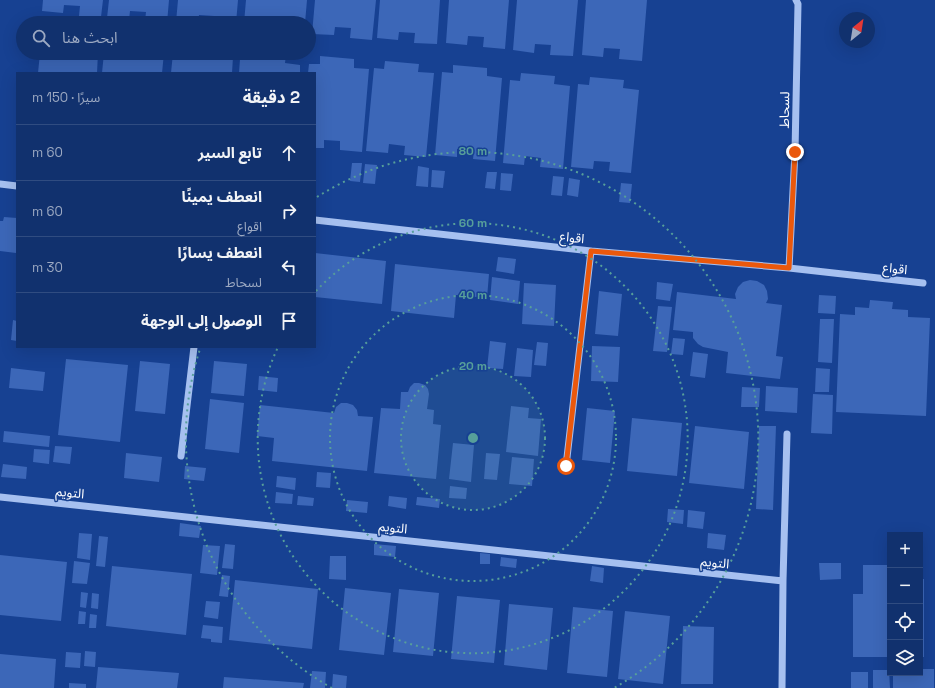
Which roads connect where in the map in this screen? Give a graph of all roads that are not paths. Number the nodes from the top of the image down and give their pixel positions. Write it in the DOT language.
graph roads {
  1 [pos="796,0"];
  2 [pos="0,184"];
  3 [pos="16,186"];
  4 [pos="316,220"];
  5 [pos="591,251"];
  6 [pos="789,268"];
  7 [pos="923,283"];
  8 [pos="194,348"];
  9 [pos="787,434"];
  10 [pos="181,456"];
  11 [pos="566,466"];
  12 [pos="0,497"];
  13 [pos="783,581"];
  14 [pos="782,688"];
  1 -- 6 [label="street, لسحاط"];
  2 -- 3 [label="street"];
  4 -- 5 [label="street, اقواع"];
  5 -- 6 [label="street, اقواع"];
  5 -- 11 [label="street"];
  6 -- 7 [label="street, اقواع"];
  8 -- 10 [label="street"];
  9 -- 13 [label="street"];
  12 -- 13 [label="street, التويم"];
  13 -- 14 [label="street"];
}
